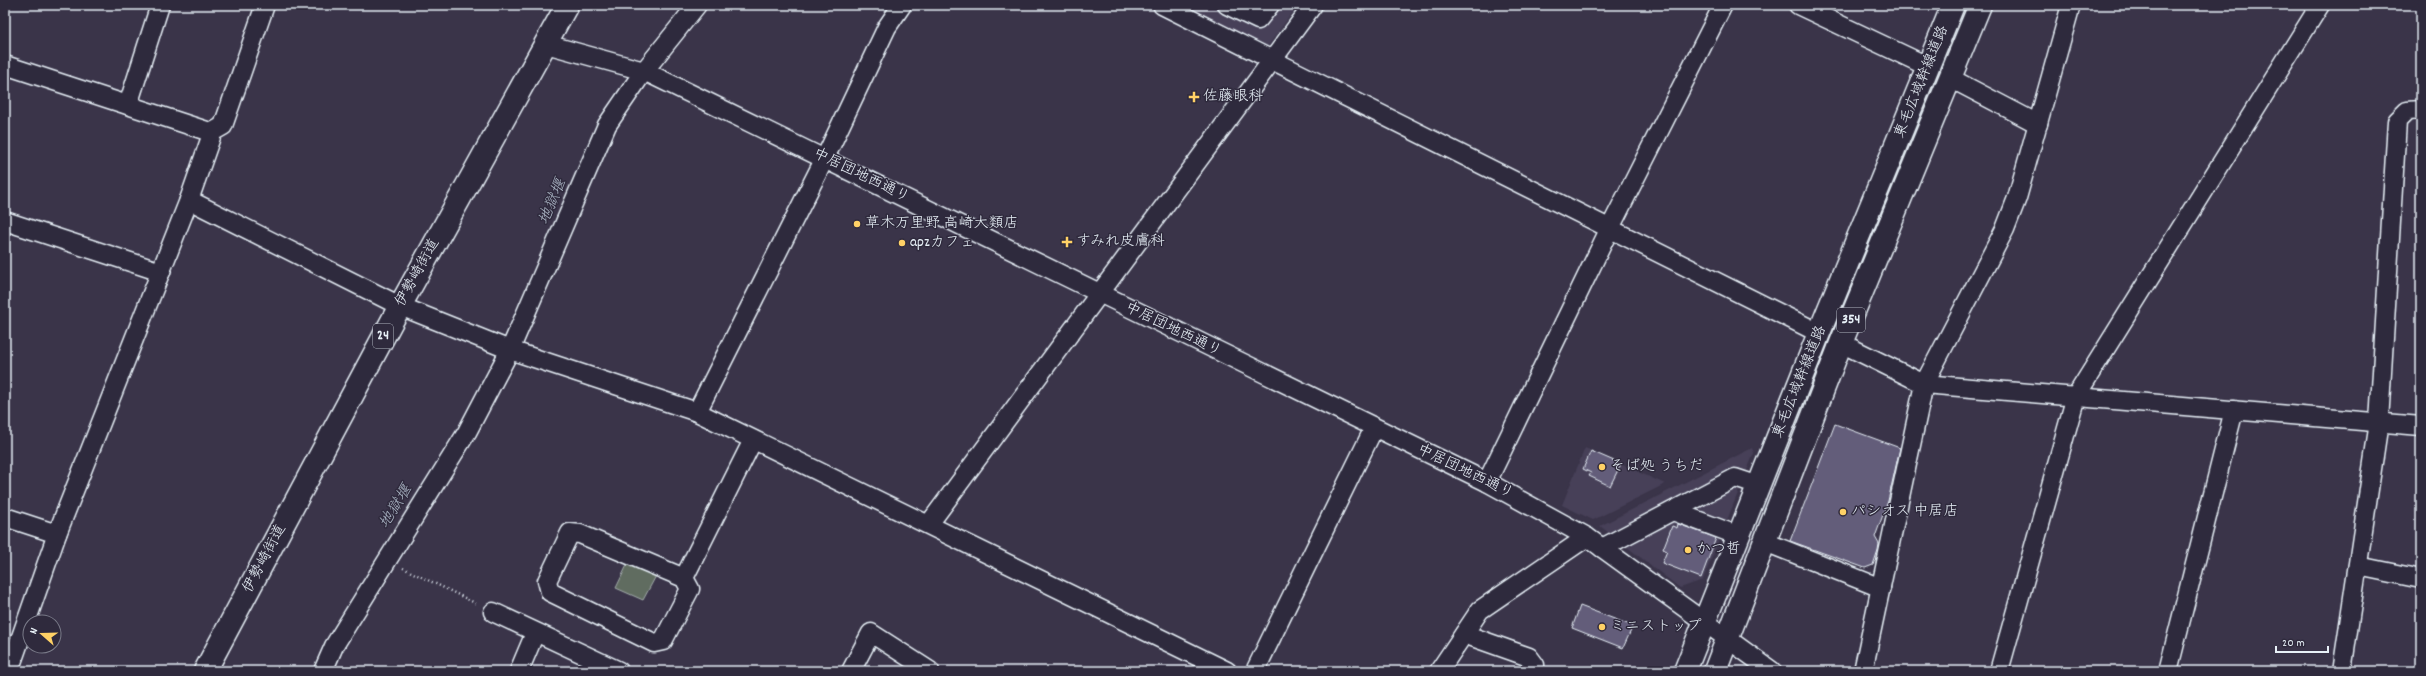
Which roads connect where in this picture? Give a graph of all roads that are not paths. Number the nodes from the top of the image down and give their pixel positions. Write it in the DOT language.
graph roads {
  1 [pos="160,5"];
  2 [pos="265,5"];
  3 [pos="567,5"];
  4 [pos="697,5"];
  5 [pos="902,5"];
  6 [pos="1162,5"];
  7 [pos="1270,5"];
  8 [pos="1313,5"];
  9 [pos="1723,5"];
  10 [pos="1798,5"];
  11 [pos="1953,5"];
  12 [pos="1980,5"];
  13 [pos="2071,5"];
  14 [pos="2320,5"];
  15 [pos="1230,6"];
  16 [pos="546,44"];
  17 [pos="1273,59"];
  18 [pos="5,65"];
  19 [pos="1929,67"];
  20 [pos="644,71"];
  21 [pos="1950,78"];
  22 [pos="128,105"];
  23 [pos="2421,110"];
  24 [pos="2038,124"];
  25 [pos="209,134"];
  26 [pos="825,158"];
  27 [pos="189,200"];
  28 [pos="5,221"];
  29 [pos="1609,230"];
  30 [pos="161,272"];
  31 [pos="1099,294"];
  32 [pos="400,306"];
  33 [pos="1819,333"];
  34 [pos="1841,343"];
  35 [pos="510,350"];
  36 [pos="1924,384"];
  37 [pos="2076,396"];
  38 [pos="2234,410"];
  39 [pos="697,412"];
  40 [pos="2380,422"];
  41 [pos="2421,426"];
  42 [pos="1374,428"];
  43 [pos="753,440"];
  44 [pos="1488,482"];
  45 [pos="1759,486"];
  46 [pos="1673,511"];
  47 [pos="5,516"];
  48 [pos="929,524"];
  49 [pos="57,534"];
  50 [pos="1740,536"];
  51 [pos="1587,537"];
  52 [pos="1765,542"];
  53 [pos="1602,548"];
  54 [pos="2358,566"];
  55 [pos="684,578"];
  56 [pos="2421,579"];
  57 [pos="1881,588"];
  58 [pos="493,612"];
  59 [pos="1705,621"];
  60 [pos="535,633"];
  61 [pos="1464,634"];
  62 [pos="1728,638"];
  63 [pos="9,671"];
  64 [pos="205,671"];
  65 [pos="323,671"];
  66 [pos="519,671"];
  67 [pos="619,671"];
  68 [pos="851,671"];
  69 [pos="930,671"];
  70 [pos="1227,671"];
  71 [pos="1255,671"];
  72 [pos="1439,671"];
  73 [pos="1533,671"];
  74 [pos="1685,671"];
  75 [pos="1715,671"];
  76 [pos="1772,671"];
  77 [pos="1863,671"];
  78 [pos="1999,671"];
  79 [pos="2168,671"];
  80 [pos="2342,671"];
  1 -- 22 [label="street"];
  2 -- 25 [label="street"];
  3 -- 16 [label="main road, 伊勢崎街道 / 24"];
  4 -- 20 [label="street"];
  5 -- 26 [label="street"];
  6 -- 17 [label="street"];
  7 -- 15 [label="street"];
  8 -- 17 [label="street"];
  9 -- 29 [label="street"];
  10 -- 19 [label="street"];
  11 -- 19 [label="main road, 東毛広域幹線道路 / 354"];
  12 -- 21 [label="main road, 東毛広域幹線道路 / 354"];
  13 -- 24 [label="street"];
  14 -- 37 [label="street"];
  16 -- 20 [label="street, 中居団地西通り"];
  16 -- 32 [label="main road, 伊勢崎街道 / 24"];
  17 -- 29 [label="street"];
  17 -- 31 [label="street"];
  18 -- 22 [label="street"];
  19 -- 33 [label="main road, 東毛広域幹線道路 / 354"];
  20 -- 26 [label="street, 中居団地西通り"];
  20 -- 35 [label="street"];
  21 -- 24 [label="street"];
  21 -- 34 [label="main road, 東毛広域幹線道路 / 354"];
  22 -- 25 [label="street"];
  23 -- 40 [label="street"];
  24 -- 36 [label="street"];
  25 -- 27 [label="street"];
  26 -- 31 [label="street, 中居団地西通り"];
  26 -- 39 [label="street"];
  27 -- 30 [label="street"];
  27 -- 32 [label="street"];
  28 -- 30 [label="street"];
  29 -- 33 [label="street"];
  29 -- 44 [label="street"];
  30 -- 49 [label="street"];
  31 -- 42 [label="street, 中居団地西通り"];
  31 -- 48 [label="street"];
  32 -- 35 [label="street"];
  32 -- 64 [label="main road, 伊勢崎街道 / 24"];
  33 -- 45 [label="main road, 東毛広域幹線道路 / 354"];
  34 -- 36 [label="street"];
  34 -- 52 [label="main road, 東毛広域幹線道路 / 354"];
  35 -- 39 [label="street"];
  35 -- 65 [label="street"];
  36 -- 37 [label="street"];
  36 -- 57 [label="street"];
  37 -- 38 [label="street"];
  37 -- 78 [label="street"];
  38 -- 40 [label="street"];
  38 -- 79 [label="street"];
  39 -- 43 [label="street"];
  40 -- 41 [label="street"];
  40 -- 54 [label="street"];
  42 -- 44 [label="street, 中居団地西通り"];
  42 -- 71 [label="street"];
  43 -- 48 [label="street"];
  43 -- 55 [label="street"];
  44 -- 51 [label="street, 中居団地西通り"];
  45 -- 46 [label="street"];
  45 -- 50 [label="main road, 東毛広域幹線道路 / 354"];
  46 -- 50 [label="street"];
  46 -- 53 [label="street"];
  47 -- 49 [label="street"];
  48 -- 70 [label="street"];
  49 -- 63 [label="street"];
  50 -- 59 [label="main road, 東毛広域幹線道路 / 354"];
  51 -- 53 [label="street, 中居団地西通り"];
  51 -- 61 [label="street"];
  52 -- 57 [label="street"];
  52 -- 62 [label="main road, 東毛広域幹線道路 / 354"];
  53 -- 59 [label="street, 中居団地西通り"];
  54 -- 56 [label="street"];
  54 -- 80 [label="street"];
  55 -- 55 [label="street"];
  57 -- 77 [label="street"];
  58 -- 60 [label="street"];
  59 -- 62 [label="street, 中居団地西通り"];
  59 -- 74 [label="main road, 東毛広域幹線道路 / 354"];
  60 -- 66 [label="street"];
  60 -- 67 [label="street"];
  61 -- 72 [label="street"];
  61 -- 73 [label="street"];
  62 -- 75 [label="main road, 東毛広域幹線道路 / 354"];
  62 -- 76 [label="street, 中居団地西通り"];
  68 -- 69 [label="street"];
}
